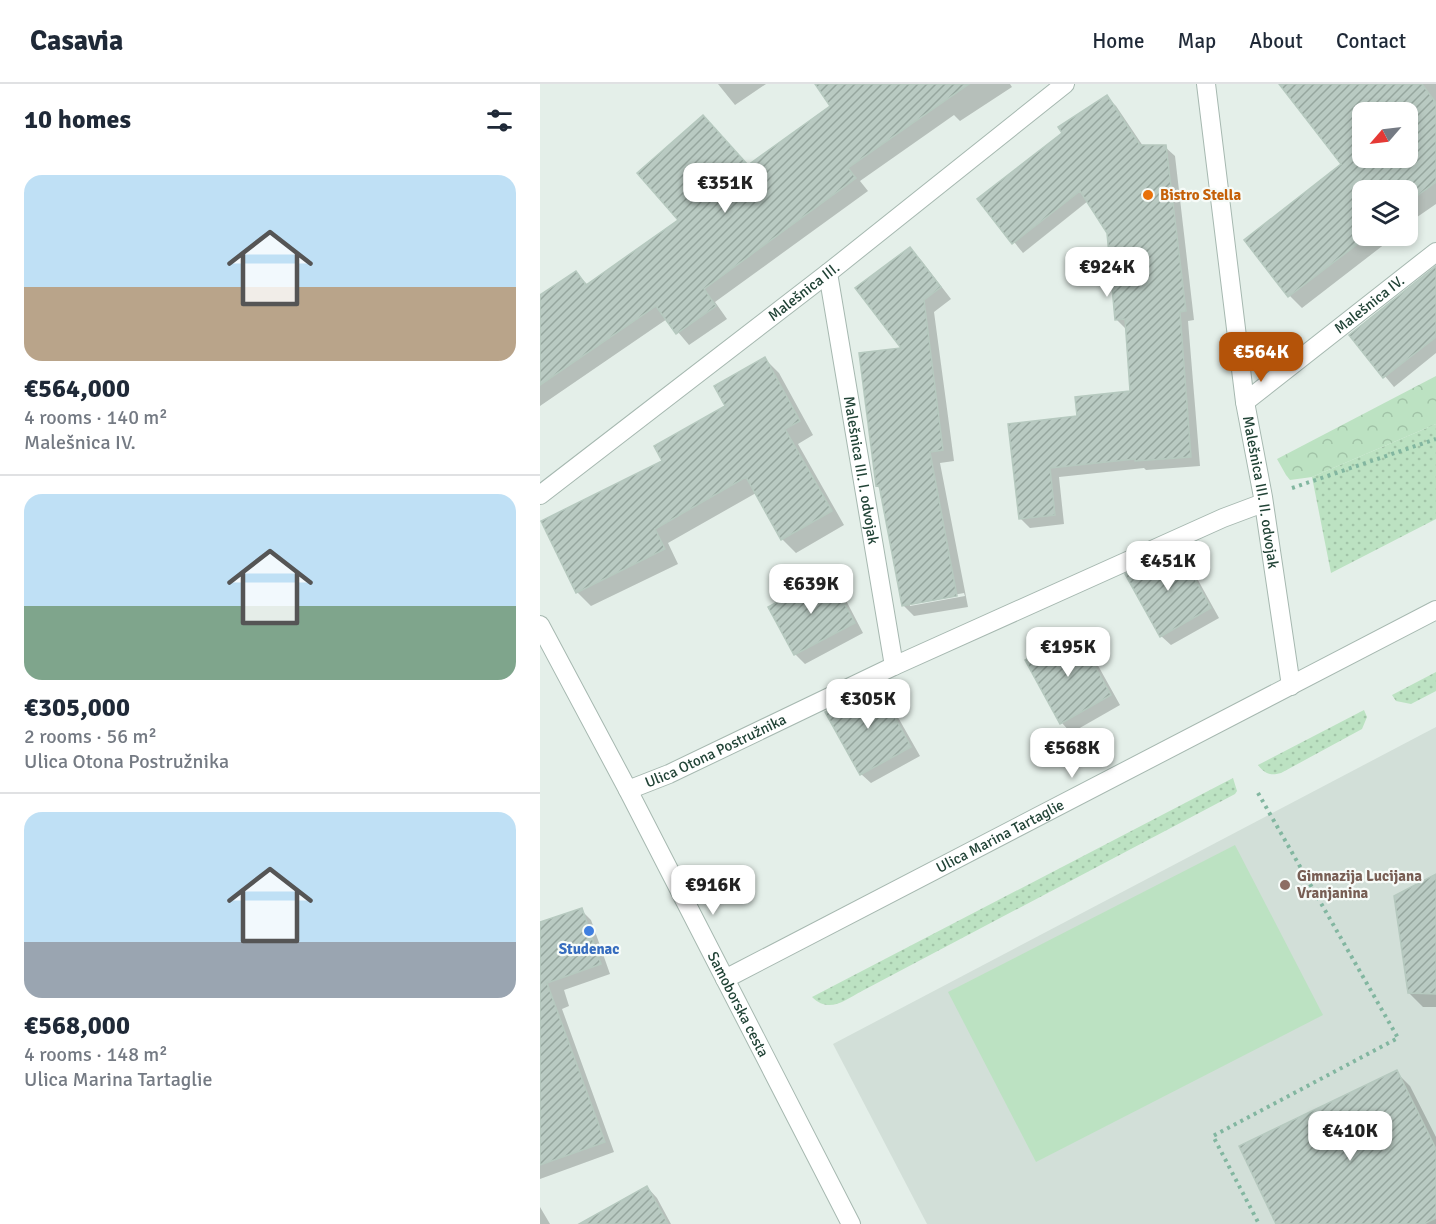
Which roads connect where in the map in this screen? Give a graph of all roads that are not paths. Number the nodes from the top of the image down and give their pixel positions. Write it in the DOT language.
graph roads {
  1 [pos="1065,84"];
  2 [pos="1206,84"];
  3 [pos="1436,252"];
  4 [pos="828,273"];
  5 [pos="1245,402"];
  6 [pos="540,495"];
  7 [pos="1263,500"];
  8 [pos="1436,610"];
  9 [pos="540,625"];
  10 [pos="894,666"];
  11 [pos="1291,686"];
  12 [pos="628,790"];
  13 [pos="725,979"];
  14 [pos="851,1224"];
  1 -- 4 [label="street, Malešnica III."];
  2 -- 5 [label="street, Malešnica III. II. odvojak"];
  3 -- 5 [label="street, Malešnica IV."];
  4 -- 6 [label="street, Malešnica III."];
  4 -- 10 [label="street, Malešnica III. I. odvojak"];
  5 -- 7 [label="street, Malešnica III. II. odvojak"];
  7 -- 10 [label="street, Ulica Otona Postružnika"];
  7 -- 11 [label="street, Malešnica III. II. odvojak"];
  8 -- 11 [label="street, Ulica Marina Tartaglie"];
  9 -- 12 [label="street, Samoborska cesta"];
  10 -- 12 [label="street, Ulica Otona Postružnika"];
  11 -- 13 [label="street, Ulica Marina Tartaglie"];
  12 -- 13 [label="street, Samoborska cesta"];
  13 -- 14 [label="street, Samoborska cesta"];
}
